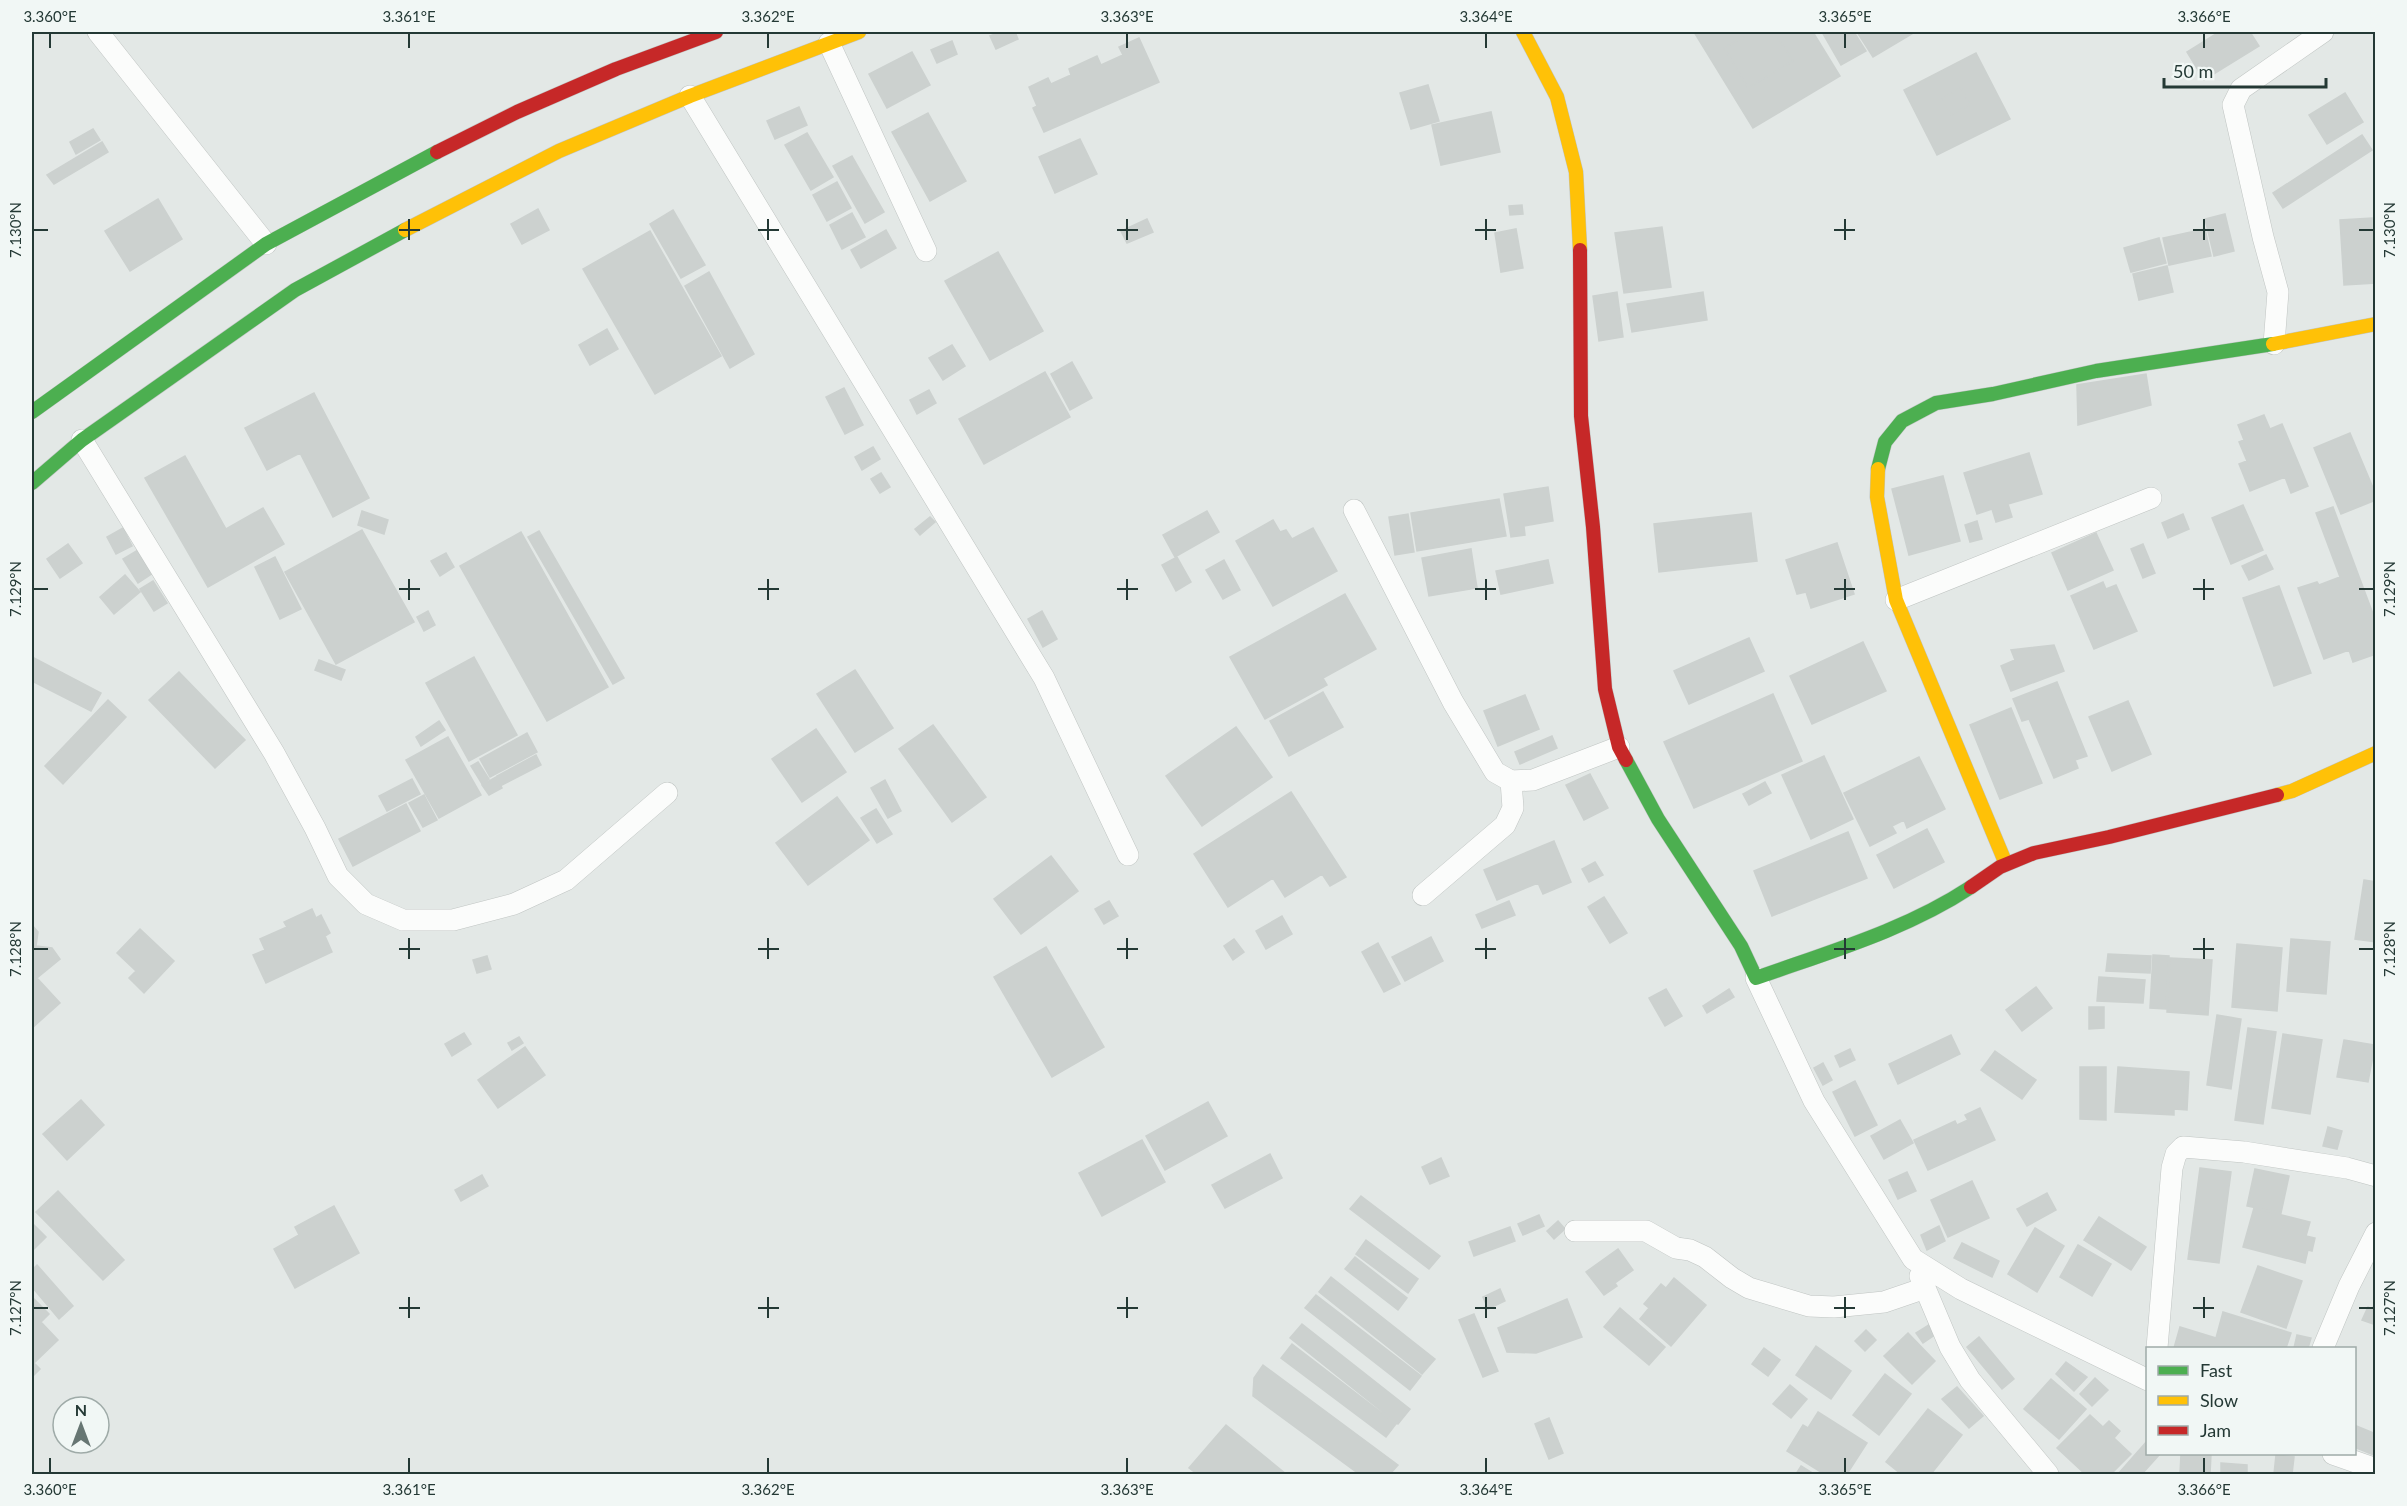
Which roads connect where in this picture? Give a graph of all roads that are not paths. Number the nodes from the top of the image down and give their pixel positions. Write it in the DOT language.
graph roads {
  1 [pos="98,32"];
  2 [pos="716,32"];
  3 [pos="859,32"];
  4 [pos="1523,32"];
  5 [pos="2323,32"];
  6 [pos="829,43"];
  7 [pos="690,96"];
  8 [pos="266,244"];
  9 [pos="926,251"];
  10 [pos="2376,324"];
  11 [pos="2274,344"];
  12 [pos="32,412"];
  13 [pos="82,440"];
  14 [pos="32,483"];
  15 [pos="2151,498"];
  16 [pos="1353,510"];
  17 [pos="1896,600"];
  18 [pos="1619,747"];
  19 [pos="2376,753"];
  20 [pos="1511,781"];
  21 [pos="667,793"];
  22 [pos="1128,855"];
  23 [pos="2006,864"];
  24 [pos="1423,895"];
  25 [pos="1756,978"];
  26 [pos="2376,1176"];
  27 [pos="1575,1231"];
  28 [pos="2376,1233"];
  29 [pos="1913,1259"];
  30 [pos="1925,1288"];
  31 [pos="2157,1347"];
  32 [pos="2323,1347"];
  33 [pos="2146,1379"];
  34 [pos="2336,1455"];
  35 [pos="2376,1468"];
  36 [pos="2048,1474"];
  1 -- 8 [label="street"];
  2 -- 8 [label="main road"];
  3 -- 6 [label="main road"];
  4 -- 18 [label="main road"];
  5 -- 11 [label="street"];
  6 -- 7 [label="main road"];
  6 -- 9 [label="street"];
  7 -- 13 [label="main road"];
  7 -- 22 [label="street"];
  8 -- 12 [label="main road"];
  10 -- 11 [label="main road"];
  11 -- 17 [label="main road"];
  13 -- 14 [label="main road"];
  13 -- 21 [label="street"];
  15 -- 17 [label="street"];
  16 -- 20 [label="street"];
  17 -- 23 [label="main road"];
  18 -- 20 [label="street"];
  18 -- 25 [label="main road"];
  19 -- 23 [label="main road"];
  20 -- 24 [label="street"];
  23 -- 25 [label="main road"];
  25 -- 29 [label="street"];
  26 -- 31 [label="street"];
  27 -- 30 [label="street"];
  28 -- 32 [label="street"];
  29 -- 30 [label="street"];
  29 -- 33 [label="street"];
  30 -- 36 [label="street"];
  34 -- 35 [label="street"];
}
